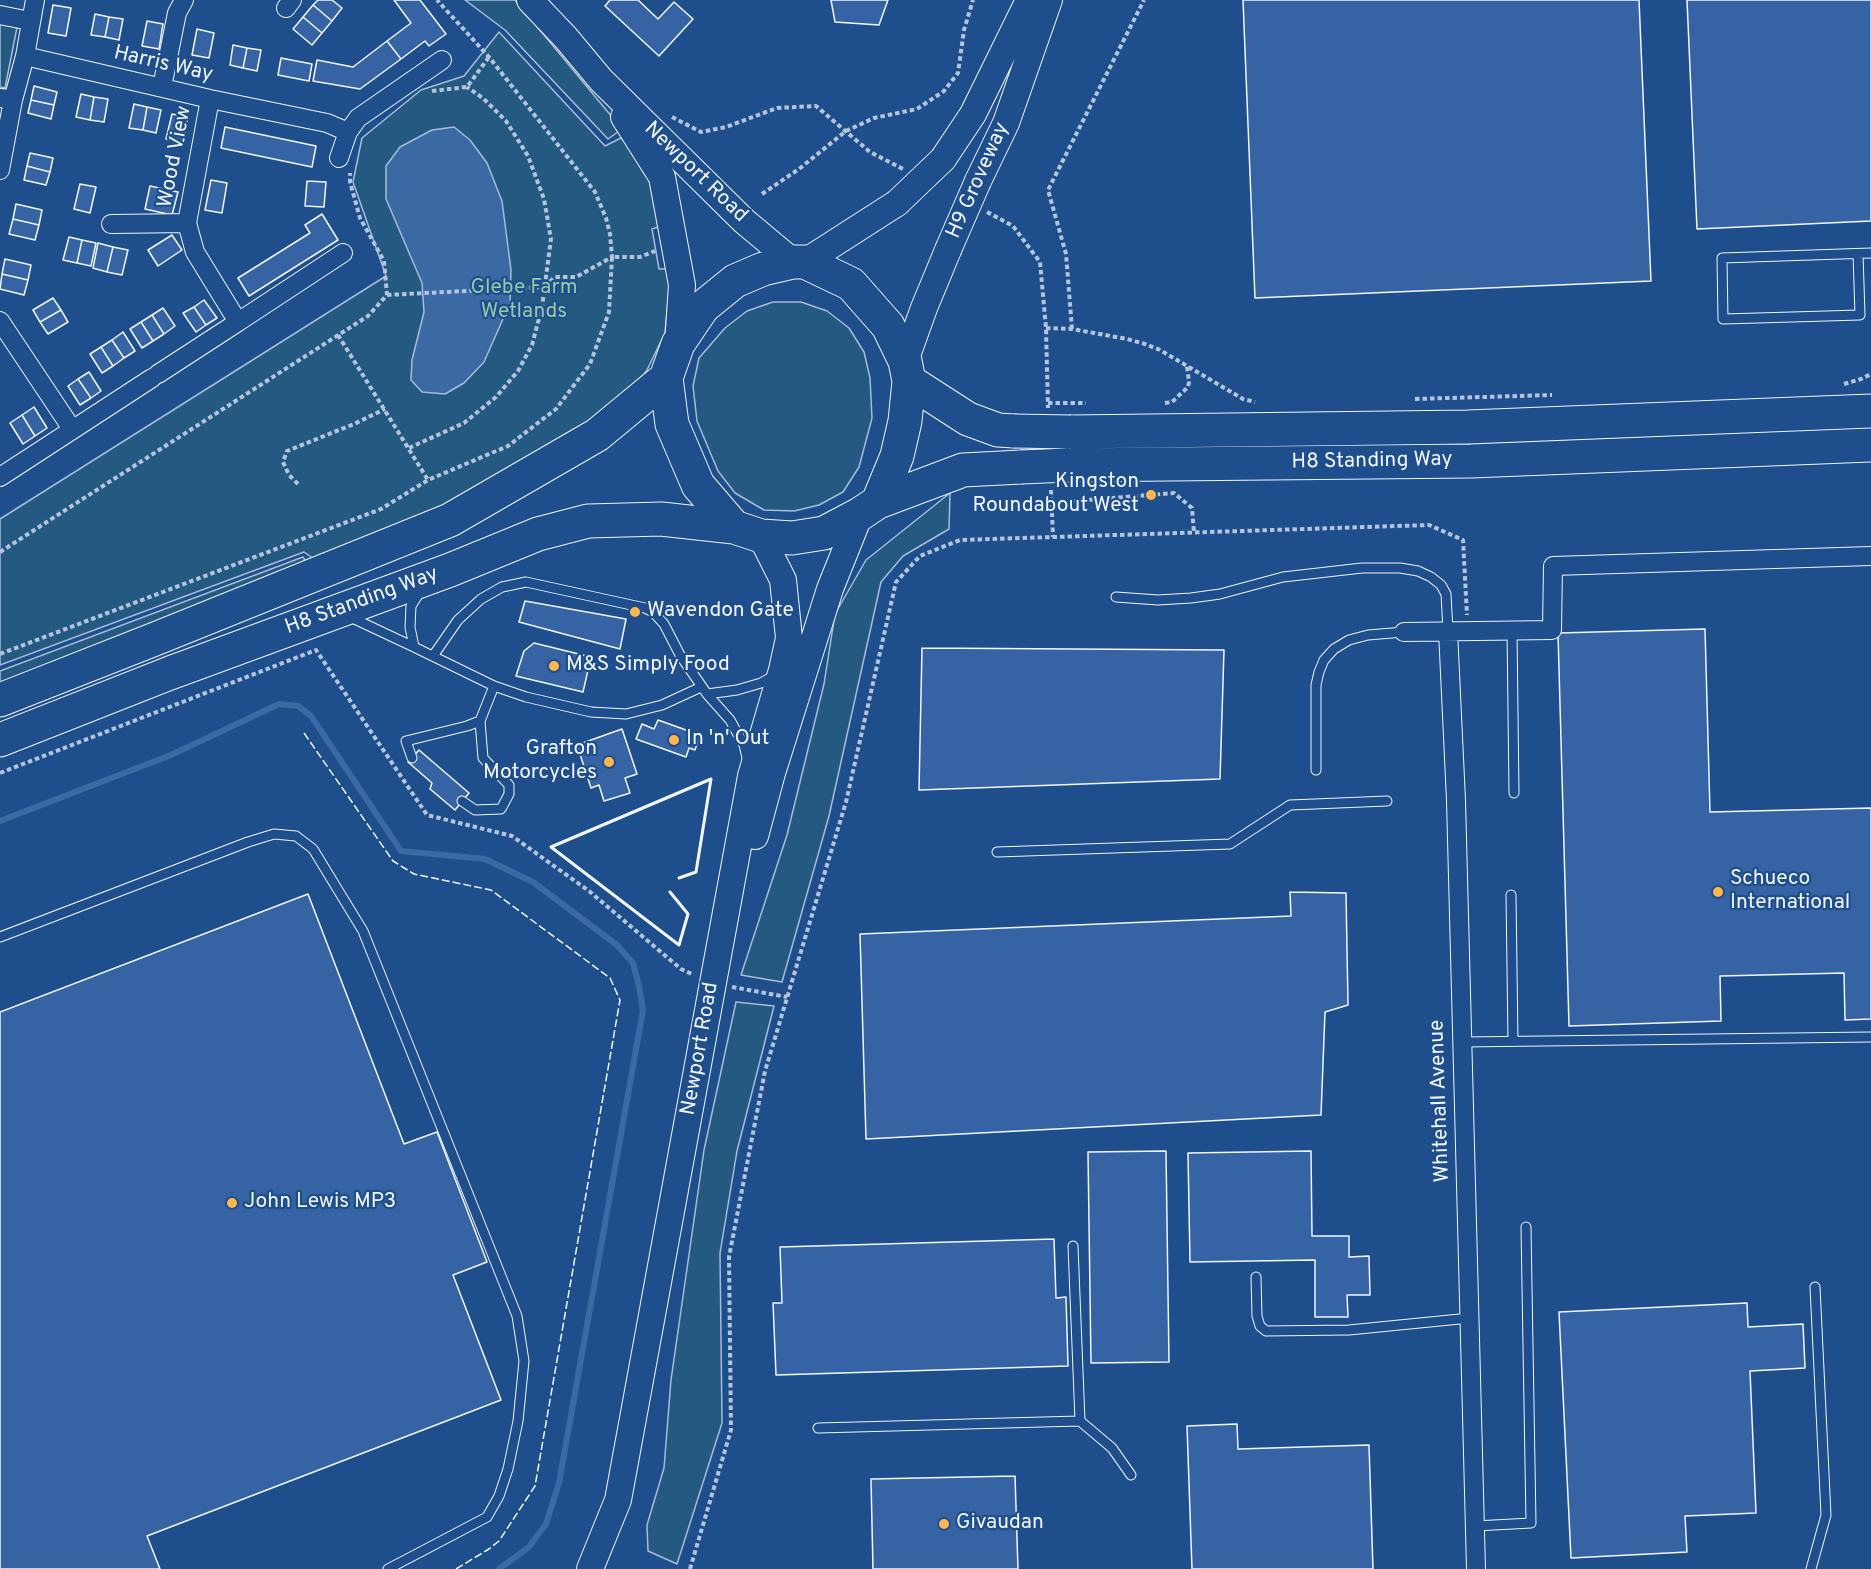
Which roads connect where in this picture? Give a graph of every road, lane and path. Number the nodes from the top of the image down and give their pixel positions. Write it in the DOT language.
graph roads {
  1 [pos="35,0"];
  2 [pos="184,0"];
  3 [pos="437,0"];
  4 [pos="530,0"];
  5 [pos="974,0"];
  6 [pos="1029,0"];
  7 [pos="1049,0"];
  8 [pos="1144,0"];
  9 [pos="0,15"];
  10 [pos="30,21"];
  11 [pos="25,56"];
  12 [pos="442,60"];
  13 [pos="601,80"];
  14 [pos="162,87"];
  15 [pos="466,87"];
  16 [pos="7,99"];
  17 [pos="210,99"];
  18 [pos="665,113"];
  19 [pos="846,131"];
  20 [pos="348,132"];
  21 [pos="339,158"];
  22 [pos="0,170"];
  23 [pos="762,194"];
  24 [pos="187,223"];
  25 [pos="111,224"];
  26 [pos="656,251"];
  27 [pos="344,253"];
  28 [pos="1858,254"];
  29 [pos="1871,254"];
  30 [pos="612,257"];
  31 [pos="799,262"];
  32 [pos="544,287"];
  33 [pos="387,295"];
  34 [pos="0,321"];
  35 [pos="238,322"];
  36 [pos="1046,328"];
  37 [pos="1072,329"];
  38 [pos="338,335"];
  39 [pos="678,344"];
  40 [pos="1187,366"];
  41 [pos="907,371"];
  42 [pos="1871,374"];
  43 [pos="666,378"];
  44 [pos="1834,387"];
  45 [pos="1559,395"];
  46 [pos="1404,400"];
  47 [pos="1048,403"];
  48 [pos="1264,403"];
  49 [pos="1094,404"];
  50 [pos="1163,404"];
  51 [pos="385,409"];
  52 [pos="1871,411"];
  53 [pos="72,429"];
  54 [pos="1871,445"];
  55 [pos="410,448"];
  56 [pos="0,477"];
  57 [pos="428,480"];
  58 [pos="298,484"];
  59 [pos="1051,503"];
  60 [pos="869,508"];
  61 [pos="748,532"];
  62 [pos="1194,533"];
  63 [pos="1871,556"];
  64 [pos="450,570"];
  65 [pos="1116,597"];
  66 [pos="338,611"];
  67 [pos="1512,630"];
  68 [pos="1448,631"];
  69 [pos="1468,631"];
  70 [pos="1404,632"];
  71 [pos="414,647"];
  72 [pos="0,654"];
  73 [pos="433,656"];
  74 [pos="782,670"];
  75 [pos="494,686"];
  76 [pos="704,691"];
  77 [pos="0,700"];
  78 [pos="480,721"];
  79 [pos="0,740"];
  80 [pos="412,758"];
  81 [pos="1316,770"];
  82 [pos="0,773"];
  83 [pos="751,776"];
  84 [pos="1514,792"];
  85 [pos="462,801"];
  86 [pos="1387,801"];
  87 [pos="997,852"];
  88 [pos="1511,895"];
  89 [pos="0,937"];
  90 [pos="713,984"];
  91 [pos="787,997"];
  92 [pos="1871,1037"];
  93 [pos="1513,1041"];
  94 [pos="1462,1042"];
  95 [pos="1526,1227"];
  96 [pos="1073,1246"];
  97 [pos="1257,1277"];
  98 [pos="1815,1287"];
  99 [pos="1470,1317"];
  100 [pos="1080,1421"];
  101 [pos="818,1428"];
  102 [pos="1131,1475"];
  103 [pos="1475,1526"];
  104 [pos="589,1568"];
  105 [pos="388,1569"];
  106 [pos="690,1569"];
  107 [pos="1476,1569"];
  108 [pos="1811,1569"];
  1 -- 10 [label="street"];
  2 -- 14 [label="street"];
  3 -- 30 [label="path"];
  4 -- 13 [label="street, Newport Road"];
  5 -- 19 [label="path"];
  6 -- 31 [label="street, H9 Groveway, bridge"];
  7 -- 41 [label="street, H9 Groveway, bridge"];
  8 -- 37 [label="path"];
  9 -- 10 [label="street"];
  10 -- 11 [label="street"];
  11 -- 14 [label="street, Harris Way"];
  11 -- 16 [label="street"];
  12 -- 20 [label="street"];
  13 -- 31 [label="street, Newport Road"];
  13 -- 39 [label="street, Newport Road"];
  14 -- 17 [label="street, Harris Way"];
  15 -- 32 [label="path"];
  16 -- 22 [label="street"];
  17 -- 20 [label="street, Harris Way"];
  17 -- 24 [label="street, Wood View"];
  18 -- 19 [label="path"];
  19 -- 23 [label="path"];
  20 -- 21 [label="street"];
  24 -- 25 [label="street, Wood View"];
  24 -- 35 [label="street, Wood View"];
  26 -- 30 [label="path"];
  27 -- 35 [label="street"];
  28 -- 28 [label="lane"];
  28 -- 29 [label="lane"];
  30 -- 32 [label="path"];
  30 -- 57 [label="path"];
  31 -- 39 [label="highway"];
  31 -- 41 [label="highway"];
  32 -- 33 [label="path"];
  32 -- 55 [label="path"];
  34 -- 53 [label="street"];
  35 -- 53 [label="street"];
  36 -- 37 [label="path"];
  37 -- 40 [label="path"];
  38 -- 51 [label="path"];
  39 -- 43 [label="highway"];
  40 -- 48 [label="path"];
  40 -- 50 [label="path"];
  41 -- 52 [label="highway, H8 Standing Way, bridge"];
  41 -- 60 [label="highway"];
  42 -- 44 [label="path"];
  43 -- 61 [label="highway"];
  43 -- 77 [label="highway, H8 Standing Way"];
  45 -- 46 [label="path"];
  47 -- 49 [label="path"];
  51 -- 55 [label="path"];
  51 -- 58 [label="path"];
  53 -- 56 [label="street"];
  54 -- 60 [label="highway, H8 Standing Way, bridge"];
  55 -- 57 [label="path"];
  57 -- 72 [label="path"];
  59 -- 62 [label="path"];
  60 -- 61 [label="highway, H8 Standing Way"];
  60 -- 90 [label="street"];
  61 -- 64 [label="highway, H8 Standing Way"];
  61 -- 74 [label="street, Newport Road"];
  62 -- 69 [label="path"];
  62 -- 91 [label="path"];
  63 -- 67 [label="street"];
  64 -- 66 [label="highway, H8 Standing Way"];
  64 -- 71 [label="lane"];
  65 -- 68 [label="lane"];
  66 -- 71 [label="lane"];
  66 -- 79 [label="highway, H8 Standing Way"];
  67 -- 69 [label="street"];
  67 -- 84 [label="lane"];
  68 -- 69 [label="street"];
  68 -- 70 [label="street"];
  68 -- 94 [label="street, Whitehall Avenue"];
  70 -- 81 [label="lane"];
  71 -- 73 [label="lane"];
  73 -- 75 [label="lane"];
  73 -- 76 [label="lane"];
  74 -- 76 [label="lane"];
  74 -- 83 [label="street, Newport Road"];
  75 -- 76 [label="lane"];
  75 -- 78 [label="lane"];
  76 -- 83 [label="lane"];
  78 -- 80 [label="lane"];
  78 -- 85 [label="lane"];
  82 -- 90 [label="path"];
  83 -- 90 [label="street, Newport Road"];
  86 -- 87 [label="lane"];
  88 -- 93 [label="lane"];
  89 -- 105 [label="lane"];
  90 -- 91 [label="path"];
  90 -- 104 [label="street, Newport Road"];
  91 -- 106 [label="path"];
  92 -- 93 [label="lane"];
  93 -- 94 [label="lane"];
  94 -- 99 [label="street, Whitehall Avenue"];
  95 -- 103 [label="lane"];
  96 -- 100 [label="lane"];
  97 -- 99 [label="lane"];
  98 -- 108 [label="lane"];
  99 -- 103 [label="street, Whitehall Avenue"];
  100 -- 101 [label="lane"];
  100 -- 102 [label="lane"];
  103 -- 107 [label="street, Whitehall Avenue"];
}
